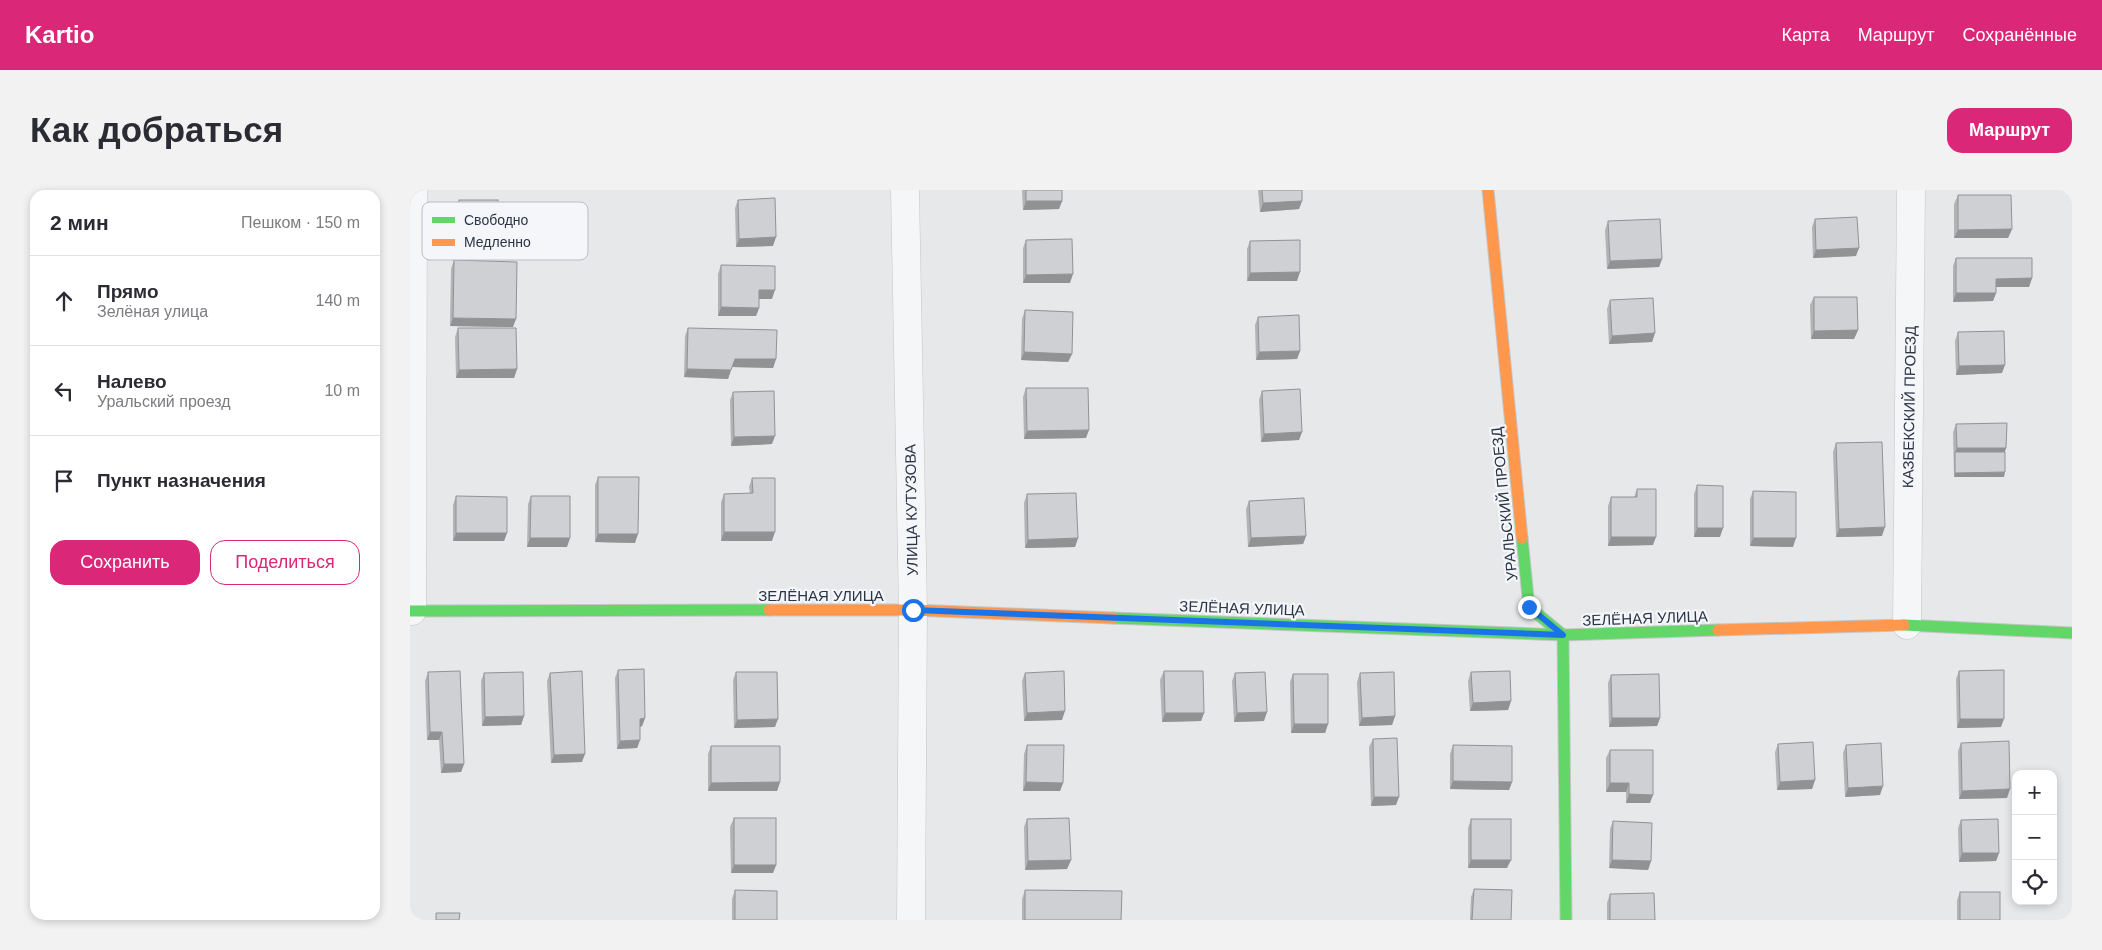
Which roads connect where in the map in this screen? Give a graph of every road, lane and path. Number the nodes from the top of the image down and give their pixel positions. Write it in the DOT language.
graph roads {
  1 [pos="413,190"];
  2 [pos="905,190"];
  3 [pos="1488,190"];
  4 [pos="1911,190"];
  5 [pos="913,610"];
  6 [pos="411,611"];
  7 [pos="1906,625"];
  8 [pos="2072,633"];
  9 [pos="1563,635"];
  10 [pos="911,920"];
  11 [pos="1566,920"];
  1 -- 6 [label="street"];
  2 -- 5 [label="street, УЛИЦА КУТУЗОВА"];
  3 -- 9 [label="street, УРАЛЬСКИЙ ПРОЕЗД"];
  4 -- 7 [label="street, КАЗБЕКСКИЙ ПРОЕЗД"];
  5 -- 6 [label="street, ЗЕЛЁНАЯ УЛИЦА"];
  5 -- 9 [label="street, ЗЕЛЁНАЯ УЛИЦА"];
  5 -- 10 [label="street, УЛИЦА КУТУЗОВА"];
  7 -- 8 [label="street, ЗЕЛЁНАЯ УЛИЦА"];
  7 -- 9 [label="street, ЗЕЛЁНАЯ УЛИЦА"];
  9 -- 11 [label="street"];
}
